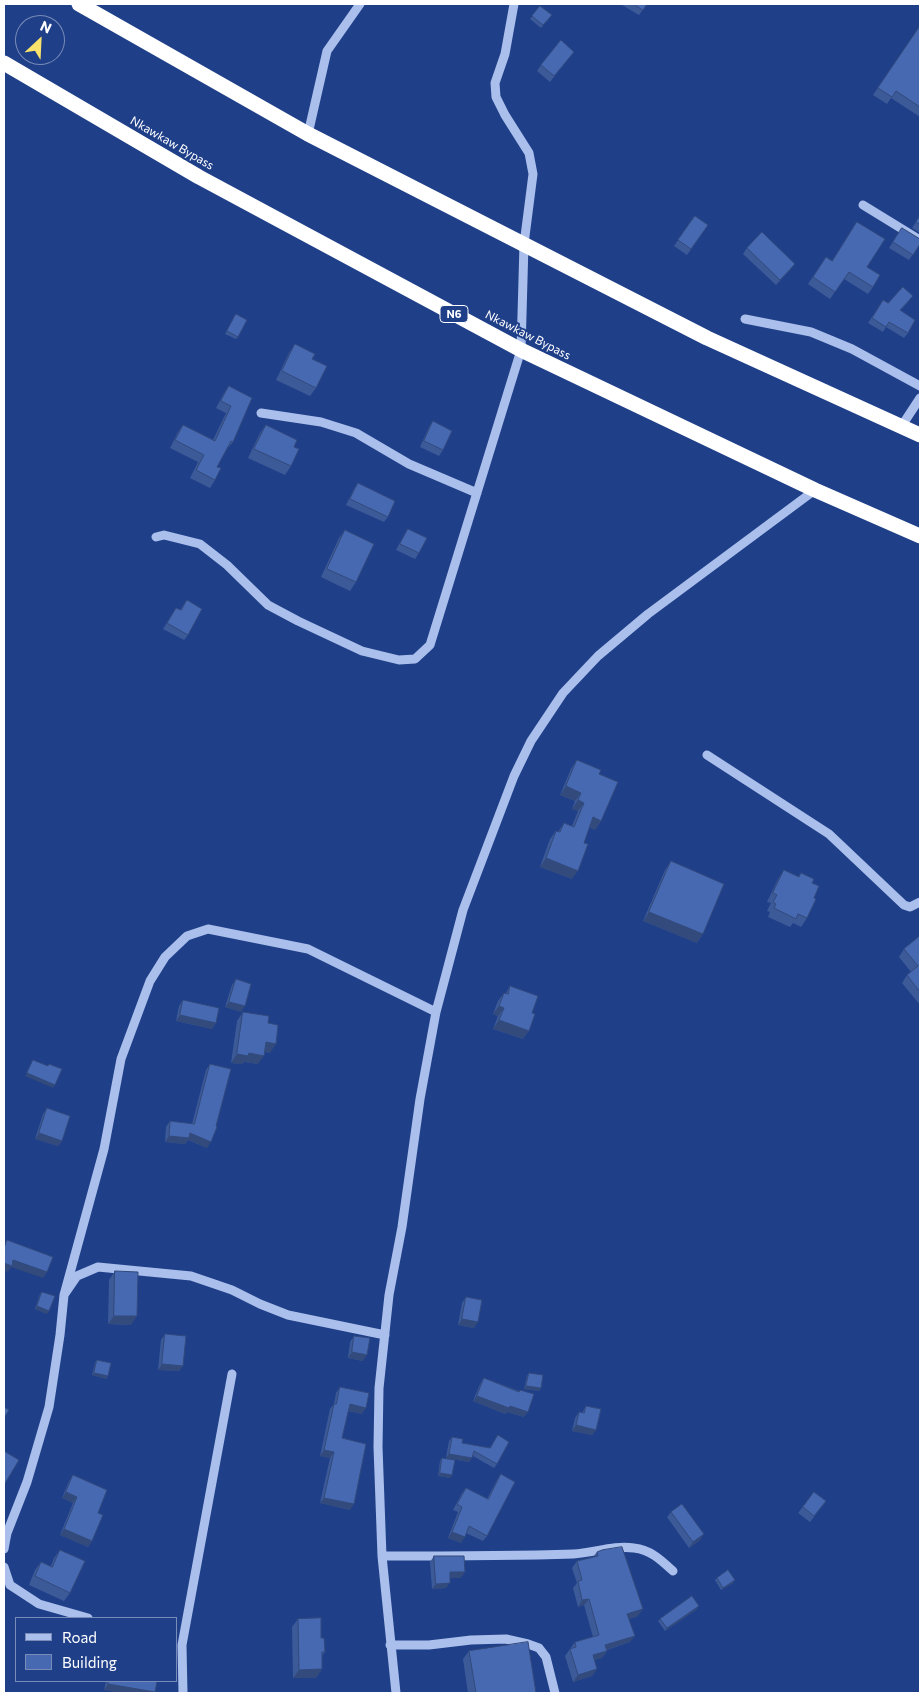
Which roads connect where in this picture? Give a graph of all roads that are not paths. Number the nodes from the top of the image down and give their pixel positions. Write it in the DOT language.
graph roads {
  1 [pos="79,4"];
  2 [pos="360,4"];
  3 [pos="514,4"];
  4 [pos="4,63"];
  5 [pos="308,134"];
  6 [pos="863,205"];
  7 [pos="920,240"];
  8 [pos="524,244"];
  9 [pos="745,319"];
  10 [pos="521,350"];
  11 [pos="920,386"];
  12 [pos="920,398"];
  13 [pos="261,413"];
  14 [pos="901,427"];
  15 [pos="920,435"];
  16 [pos="815,490"];
  17 [pos="477,493"];
  18 [pos="920,536"];
  19 [pos="156,537"];
  20 [pos="707,755"];
  21 [pos="920,902"];
  22 [pos="436,1012"];
  23 [pos="64,1295"];
  24 [pos="384,1335"];
  25 [pos="232,1374"];
  26 [pos="4,1549"];
  27 [pos="382,1556"];
  28 [pos="4,1567"];
  29 [pos="673,1571"];
  30 [pos="84,1617"];
  31 [pos="179,1644"];
  32 [pos="390,1645"];
  33 [pos="183,1693"];
  34 [pos="396,1693"];
  35 [pos="555,1693"];
  1 -- 5 [label="highway"];
  2 -- 5 [label="street"];
  3 -- 8 [label="street"];
  4 -- 10 [label="highway, Nkawkaw Bypass / N6"];
  5 -- 8 [label="highway"];
  6 -- 7 [label="street"];
  8 -- 10 [label="street"];
  8 -- 14 [label="highway"];
  9 -- 11 [label="street"];
  10 -- 16 [label="highway, Nkawkaw Bypass / N6"];
  10 -- 17 [label="street"];
  12 -- 14 [label="street"];
  13 -- 17 [label="street"];
  14 -- 15 [label="highway"];
  16 -- 18 [label="highway, Nkawkaw Bypass / N6"];
  16 -- 22 [label="street"];
  17 -- 19 [label="street"];
  20 -- 21 [label="street"];
  22 -- 23 [label="street"];
  22 -- 24 [label="street"];
  23 -- 24 [label="street"];
  23 -- 26 [label="street"];
  24 -- 27 [label="street"];
  25 -- 31 [label="street"];
  27 -- 29 [label="street"];
  27 -- 32 [label="street"];
  28 -- 30 [label="street"];
  31 -- 33 [label="street"];
  32 -- 34 [label="street"];
  32 -- 35 [label="street"];
}
